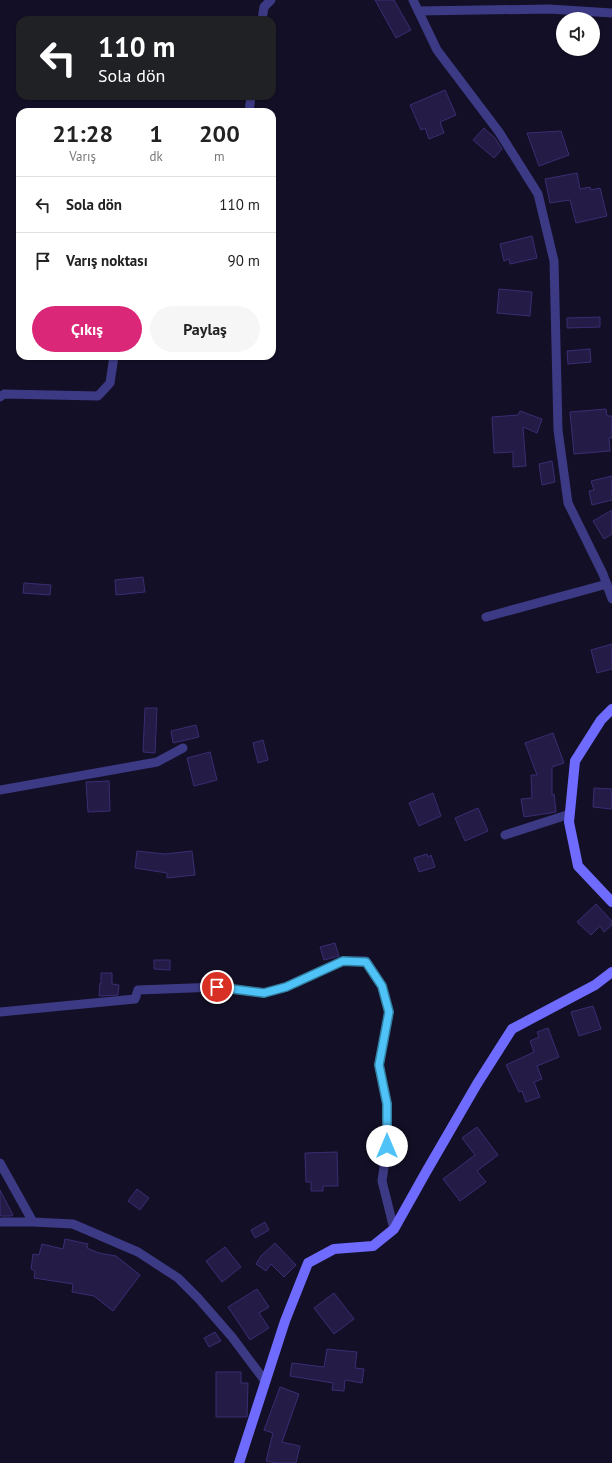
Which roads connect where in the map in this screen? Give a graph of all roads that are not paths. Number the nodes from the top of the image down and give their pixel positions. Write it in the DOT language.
graph roads {
  1 [pos="271,0"];
  2 [pos="413,0"];
  3 [pos="418,11"];
  4 [pos="612,13"];
  5 [pos="263,16"];
  6 [pos="113,360"];
  7 [pos="0,397"];
  8 [pos="607,584"];
  9 [pos="612,599"];
  10 [pos="486,617"];
  11 [pos="612,709"];
  12 [pos="183,748"];
  13 [pos="0,790"];
  14 [pos="570,814"];
  15 [pos="505,835"];
  16 [pos="612,902"];
  17 [pos="612,972"];
  18 [pos="0,1012"];
  19 [pos="0,1164"];
  20 [pos="0,1222"];
  21 [pos="33,1222"];
  22 [pos="394,1229"];
  23 [pos="265,1381"];
  24 [pos="239,1463"];
  1 -- 5 [label="street"];
  2 -- 3 [label="street"];
  3 -- 4 [label="street"];
  3 -- 8 [label="street"];
  6 -- 7 [label="street"];
  8 -- 9 [label="street"];
  8 -- 10 [label="street"];
  11 -- 14 [label="street"];
  12 -- 13 [label="street"];
  14 -- 15 [label="street"];
  14 -- 16 [label="street"];
  17 -- 22 [label="street"];
  18 -- 22 [label="street"];
  19 -- 21 [label="street"];
  20 -- 21 [label="street"];
  21 -- 23 [label="street"];
  22 -- 23 [label="street"];
  23 -- 24 [label="street"];
}
